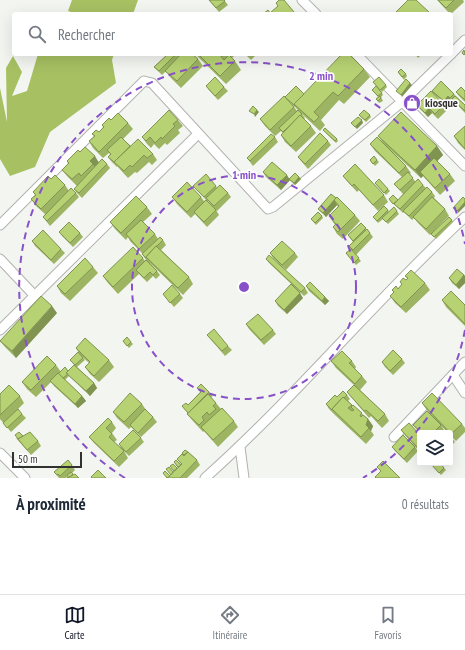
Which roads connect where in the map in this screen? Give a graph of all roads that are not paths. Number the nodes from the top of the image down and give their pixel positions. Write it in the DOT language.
graph roads {
  1 [pos="302,0"];
  2 [pos="314,12"];
  3 [pos="465,40"];
  4 [pos="453,52"];
  5 [pos="358,56"];
  6 [pos="449,56"];
  7 [pos="403,101"];
  8 [pos="198,134"];
  9 [pos="465,166"];
  10 [pos="465,217"];
  11 [pos="0,224"];
  12 [pos="0,259"];
  13 [pos="34,295"];
  14 [pos="0,330"];
  15 [pos="465,362"];
  16 [pos="453,375"];
  17 [pos="465,393"];
  18 [pos="394,437"];
  19 [pos="240,447"];
  20 [pos="0,453"];
  21 [pos="26,478"];
  22 [pos="205,478"];
  23 [pos="244,478"];
  1 -- 2 [label="street"];
  3 -- 4 [label="street"];
  5 -- 7 [label="street"];
  6 -- 7 [label="street"];
  7 -- 8 [label="street"];
  7 -- 9 [label="street"];
  8 -- 11 [label="street"];
  8 -- 13 [label="street"];
  10 -- 19 [label="street"];
  12 -- 13 [label="street"];
  13 -- 14 [label="street"];
  15 -- 16 [label="street"];
  16 -- 17 [label="street"];
  16 -- 18 [label="street"];
  19 -- 22 [label="street"];
  19 -- 23 [label="street"];
  20 -- 21 [label="street"];
}
